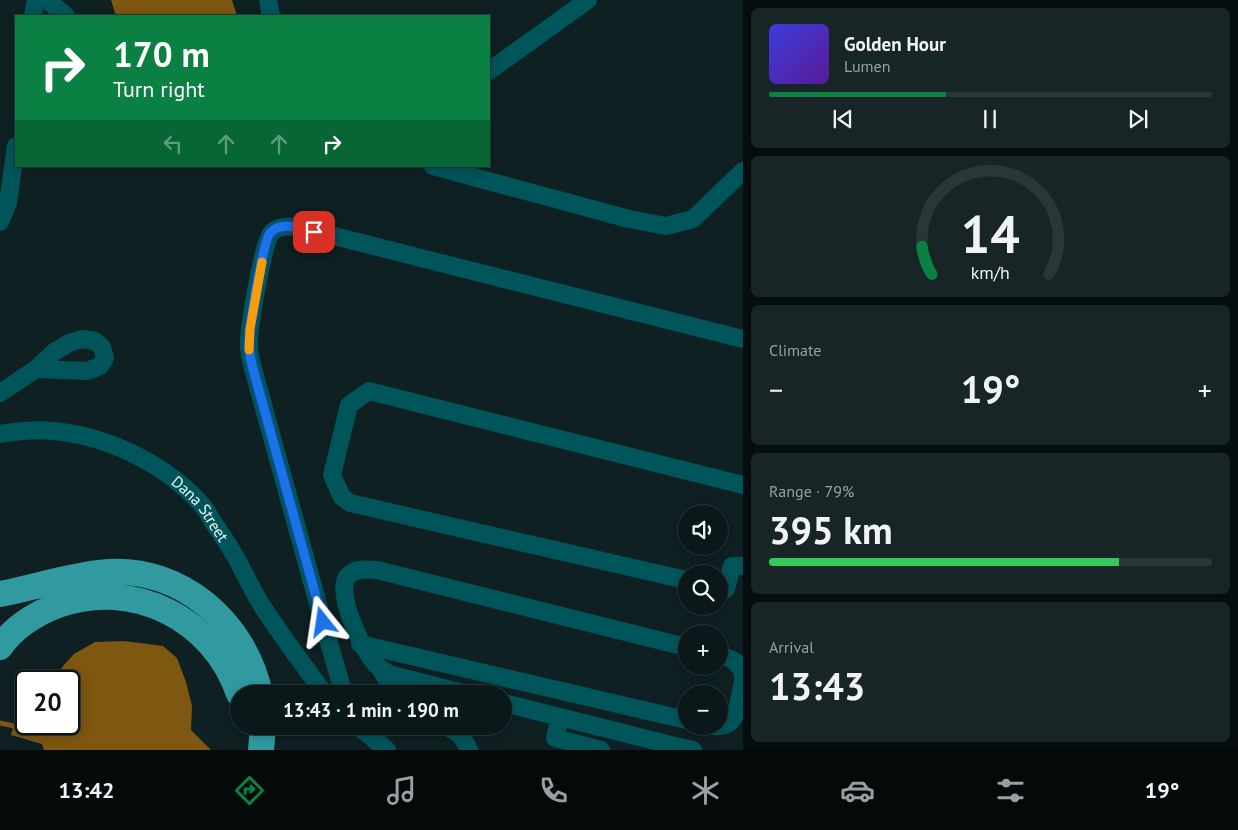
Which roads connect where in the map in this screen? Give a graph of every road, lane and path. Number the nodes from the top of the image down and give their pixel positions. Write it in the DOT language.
graph roads {
  1 [pos="36,0"];
  2 [pos="47,0"];
  3 [pos="268,0"];
  4 [pos="588,0"];
  5 [pos="33,15"];
  6 [pos="65,15"];
  7 [pos="271,15"];
  8 [pos="490,70"];
  9 [pos="15,153"];
  10 [pos="437,167"];
  11 [pos="743,172"];
  12 [pos="0,222"];
  13 [pos="743,339"];
  14 [pos="36,369"];
  15 [pos="0,393"];
  16 [pos="0,434"];
  17 [pos="743,485"];
  18 [pos="743,566"];
  19 [pos="678,578"];
  20 [pos="729,590"];
  21 [pos="0,594"];
  22 [pos="360,644"];
  23 [pos="678,645"];
  24 [pos="0,647"];
  25 [pos="728,658"];
  26 [pos="381,670"];
  27 [pos="743,675"];
  28 [pos="743,681"];
  29 [pos="235,685"];
  30 [pos="257,685"];
  31 [pos="318,685"];
  32 [pos="341,685"];
  33 [pos="390,685"];
  34 [pos="431,685"];
  35 [pos="512,705"];
  36 [pos="560,717"];
  37 [pos="678,718"];
  38 [pos="728,724"];
  39 [pos="244,735"];
  40 [pos="263,735"];
  41 [pos="361,735"];
  42 [pos="369,735"];
  43 [pos="461,735"];
  44 [pos="643,744"];
  45 [pos="244,750"];
  46 [pos="262,750"];
  47 [pos="366,750"];
  48 [pos="387,750"];
  49 [pos="469,750"];
  50 [pos="601,750"];
  51 [pos="693,750"];
  1 -- 5 [label="street"];
  2 -- 6 [label="street"];
  3 -- 7 [label="street"];
  4 -- 8 [label="street"];
  9 -- 12 [label="street"];
  10 -- 11 [label="street"];
  13 -- 32 [label="street"];
  14 -- 15 [label="street"];
  16 -- 31 [label="street, Dana Street"];
  17 -- 19 [label="street"];
  18 -- 20 [label="street"];
  21 -- 30 [label="highway"];
  22 -- 23 [label="street"];
  22 -- 26 [label="street"];
  22 -- 37 [label="street"];
  24 -- 29 [label="highway"];
  25 -- 27 [label="street"];
  26 -- 33 [label="street"];
  26 -- 34 [label="street"];
  28 -- 38 [label="street"];
  35 -- 36 [label="street"];
  36 -- 44 [label="street"];
  36 -- 50 [label="street"];
  39 -- 45 [label="highway"];
  40 -- 46 [label="highway"];
  41 -- 47 [label="street"];
  42 -- 48 [label="street"];
  43 -- 49 [label="street"];
  44 -- 51 [label="street"];
}
